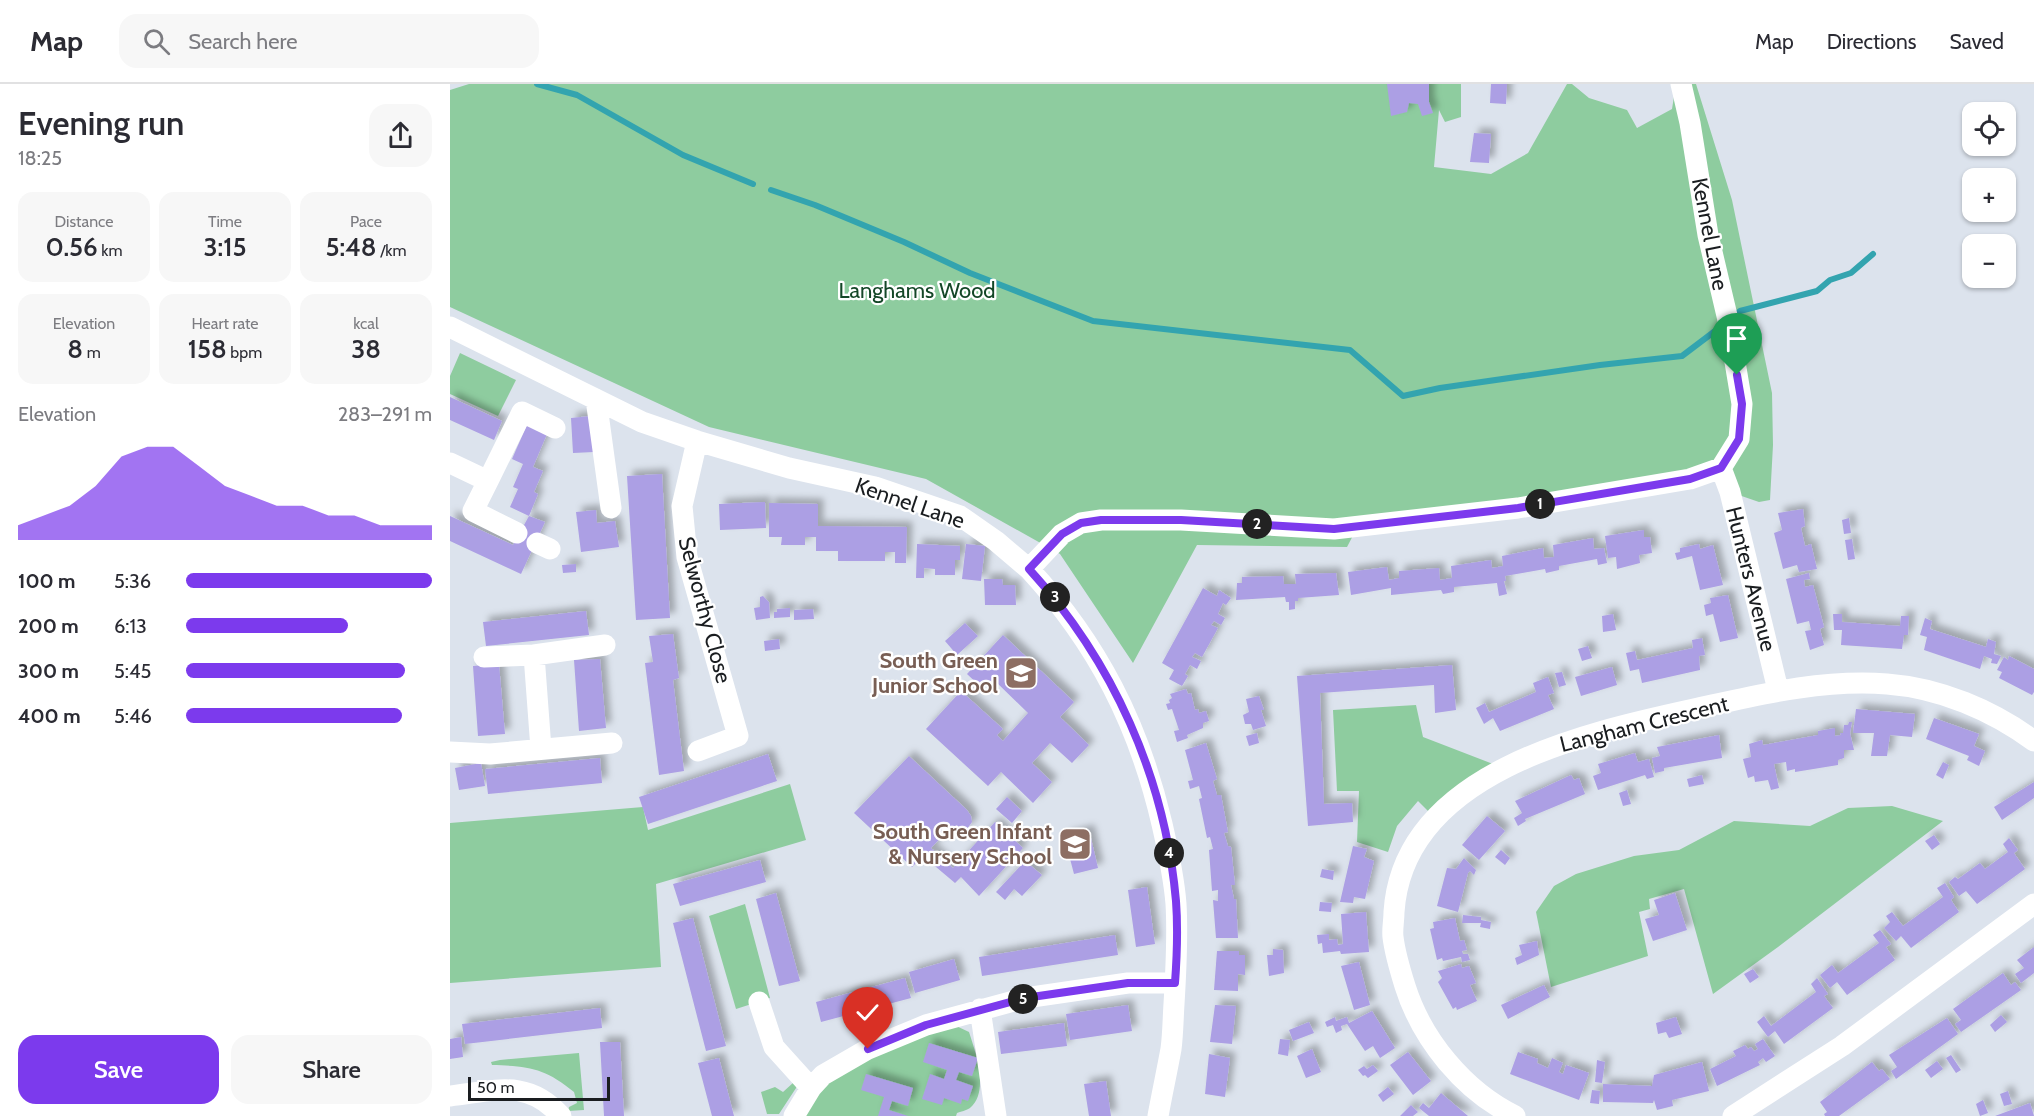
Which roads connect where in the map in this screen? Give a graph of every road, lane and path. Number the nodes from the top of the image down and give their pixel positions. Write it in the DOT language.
graph roads {
  1 [pos="1681,84"];
  2 [pos="450,327"];
  3 [pos="596,399"];
  4 [pos="555,428"];
  5 [pos="697,441"];
  6 [pos="450,463"];
  7 [pos="1721,468"];
  8 [pos="488,482"];
  9 [pos="611,508"];
  10 [pos="517,533"];
  11 [pos="1029,569"];
  12 [pos="605,645"];
  13 [pos="534,655"];
  14 [pos="484,657"];
  15 [pos="1778,690"];
  16 [pos="2031,732"];
  17 [pos="612,743"];
  18 [pos="540,748"];
  19 [pos="698,751"];
  20 [pos="450,752"];
  21 [pos="2034,904"];
  22 [pos="1175,983"];
  23 [pos="759,1002"];
  24 [pos="980,1009"];
  25 [pos="811,1088"];
  26 [pos="450,1096"];
  27 [pos="561,1116"];
  28 [pos="794,1116"];
  29 [pos="996,1116"];
  30 [pos="1158,1116"];
  31 [pos="1515,1116"];
  32 [pos="1733,1116"];
  1 -- 7 [label="street, Kennel Lane"];
  2 -- 3 [label="street, Kennel Lane"];
  3 -- 5 [label="street, Kennel Lane"];
  3 -- 9 [label="street"];
  4 -- 8 [label="street"];
  5 -- 11 [label="street, Kennel Lane"];
  5 -- 19 [label="street, Selworthy Close"];
  6 -- 8 [label="street"];
  7 -- 11 [label="street"];
  7 -- 15 [label="street, Hunters Avenue"];
  8 -- 10 [label="street"];
  11 -- 22 [label="street, Kennel Lane"];
  12 -- 13 [label="street"];
  13 -- 14 [label="street"];
  13 -- 18 [label="street"];
  15 -- 16 [label="street, Langham Crescent"];
  15 -- 31 [label="street, Langham Crescent"];
  17 -- 18 [label="street"];
  18 -- 20 [label="street"];
  21 -- 32 [label="street"];
  22 -- 24 [label="street"];
  22 -- 30 [label="street, Kennel Lane"];
  23 -- 25 [label="street"];
  24 -- 25 [label="street"];
  24 -- 29 [label="street"];
  25 -- 28 [label="street"];
  26 -- 27 [label="street"];
}
